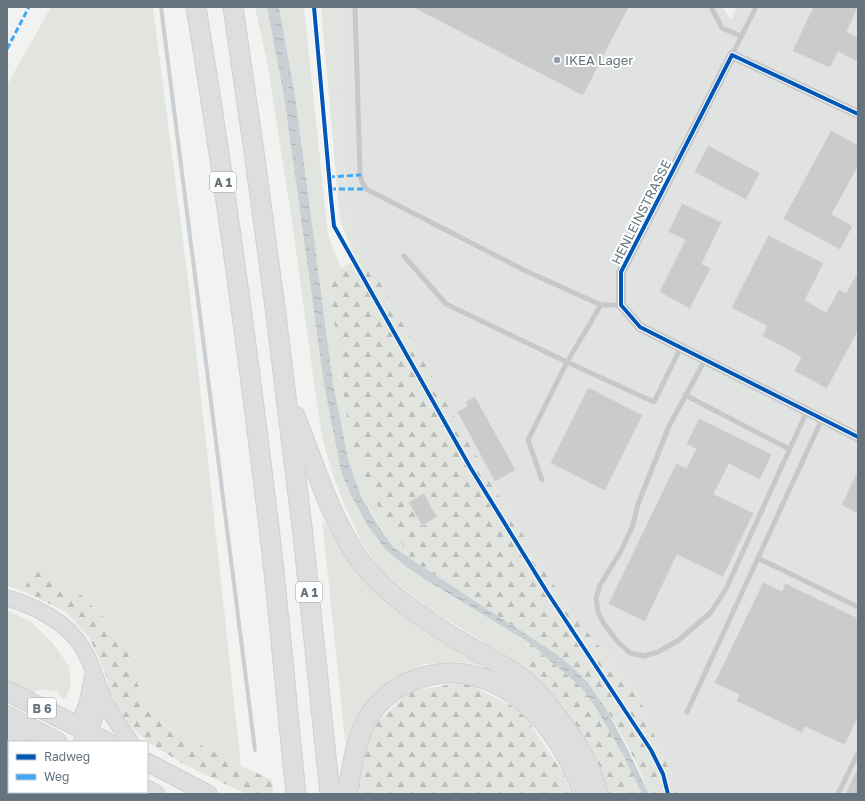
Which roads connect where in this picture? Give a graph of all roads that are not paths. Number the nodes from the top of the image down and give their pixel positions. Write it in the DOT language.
graph roads {
  1 [pos="196,7"];
  2 [pos="233,7"];
  3 [pos="355,7"];
  4 [pos="711,7"];
  5 [pos="756,7"];
  6 [pos="741,36"];
  7 [pos="732,55"];
  8 [pos="858,114"];
  9 [pos="404,256"];
  10 [pos="602,305"];
  11 [pos="622,305"];
  12 [pos="681,347"];
  13 [pos="705,360"];
  14 [pos="566,362"];
  15 [pos="285,390"];
  16 [pos="685,395"];
  17 [pos="807,411"];
  18 [pos="822,419"];
  19 [pos="858,437"];
  20 [pos="789,449"];
  21 [pos="542,480"];
  22 [pos="758,558"];
  23 [pos="7,598"];
  24 [pos="858,607"];
  25 [pos="93,674"];
  26 [pos="100,689"];
  27 [pos="7,691"];
  28 [pos="687,712"];
  29 [pos="7,716"];
  30 [pos="7,724"];
  31 [pos="79,735"];
  32 [pos="19,741"];
  33 [pos="55,741"];
  34 [pos="104,741"];
  35 [pos="130,741"];
  36 [pos="858,754"];
  37 [pos="148,763"];
  38 [pos="208,794"];
  39 [pos="296,794"];
  40 [pos="330,794"];
  41 [pos="347,794"];
  42 [pos="583,794"];
  43 [pos="598,794"];
  44 [pos="838,794"];
  1 -- 39 [label="highway, A 1"];
  2 -- 15 [label="highway, A 1"];
  3 -- 10 [label="lane"];
  4 -- 6 [label="lane"];
  5 -- 6 [label="lane"];
  6 -- 7 [label="lane"];
  7 -- 8 [label="street"];
  7 -- 11 [label="street, HENLEINSTRASSE"];
  9 -- 14 [label="lane"];
  10 -- 11 [label="lane"];
  10 -- 14 [label="lane"];
  11 -- 12 [label="street"];
  12 -- 13 [label="street"];
  12 -- 14 [label="lane"];
  13 -- 16 [label="lane"];
  13 -- 17 [label="street"];
  14 -- 21 [label="lane"];
  15 -- 40 [label="highway, A 1"];
  15 -- 43 [label="highway"];
  16 -- 20 [label="lane"];
  16 -- 20 [label="lane"];
  17 -- 18 [label="street"];
  17 -- 20 [label="lane"];
  18 -- 19 [label="street"];
  18 -- 22 [label="lane"];
  22 -- 24 [label="lane"];
  22 -- 28 [label="lane"];
  23 -- 25 [label="street"];
  25 -- 26 [label="street"];
  25 -- 31 [label="street"];
  26 -- 31 [label="street"];
  26 -- 35 [label="street"];
  27 -- 31 [label="highway, B 6"];
  29 -- 33 [label="highway, B 6"];
  30 -- 32 [label="highway"];
  31 -- 34 [label="main road, B 6"];
  36 -- 44 [label="lane"];
  37 -- 38 [label="main road"];
  41 -- 42 [label="highway"];
}
